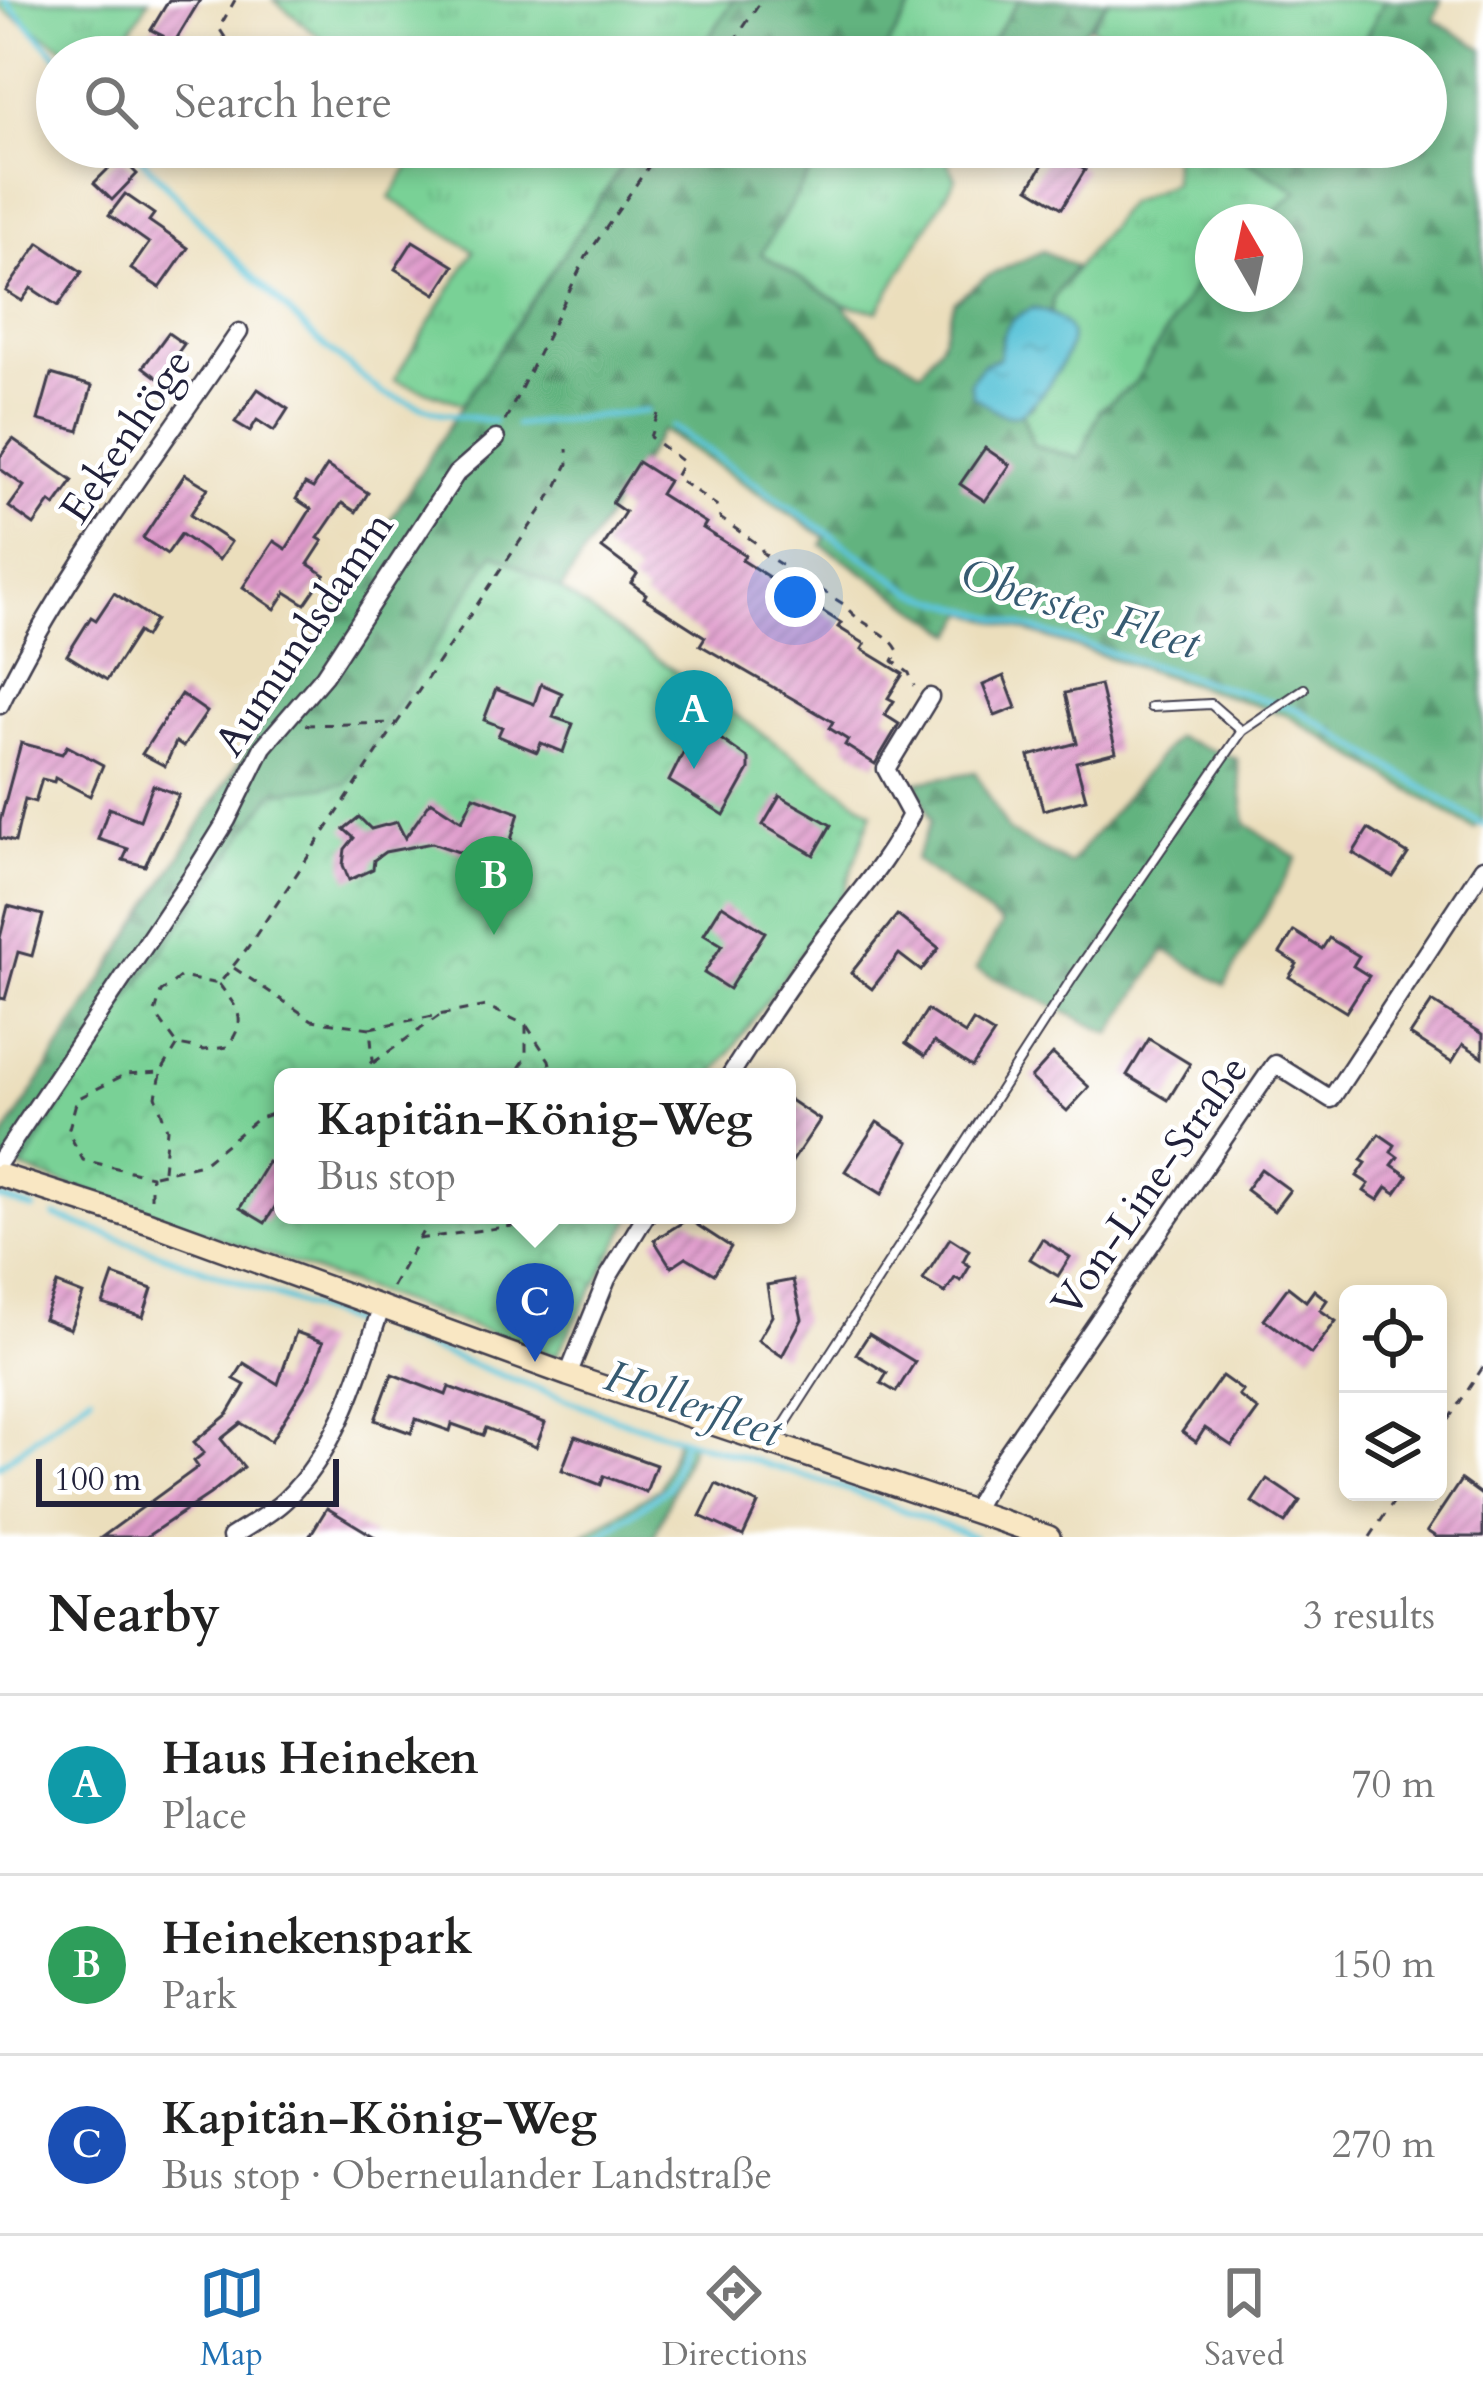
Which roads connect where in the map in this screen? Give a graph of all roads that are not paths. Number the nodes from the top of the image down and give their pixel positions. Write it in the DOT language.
graph roads {
  1 [pos="239,332"];
  2 [pos="496,439"];
  3 [pos="1304,689"];
  4 [pos="929,697"];
  5 [pos="0,705"];
  6 [pos="1151,707"];
  7 [pos="1242,731"];
  8 [pos="1483,868"];
  9 [pos="735,1068"];
  10 [pos="0,1161"];
  11 [pos="0,1175"];
  12 [pos="641,1224"];
  13 [pos="382,1304"];
  14 [pos="568,1375"];
  15 [pos="774,1441"];
  16 [pos="974,1509"];
  17 [pos="231,1537"];
  18 [pos="1049,1537"];
  1 -- 5 [label="street, Eekenhöge"];
  2 -- 10 [label="street, Aumundsdamm"];
  3 -- 7 [label="lane"];
  4 -- 9 [label="street"];
  6 -- 7 [label="lane"];
  7 -- 15 [label="lane"];
  8 -- 16 [label="street, Von-Line-Straße"];
  11 -- 13 [label="street"];
  12 -- 14 [label="street"];
  13 -- 14 [label="street"];
  13 -- 17 [label="street"];
  14 -- 15 [label="street"];
  15 -- 16 [label="street"];
  16 -- 18 [label="street"];
}
